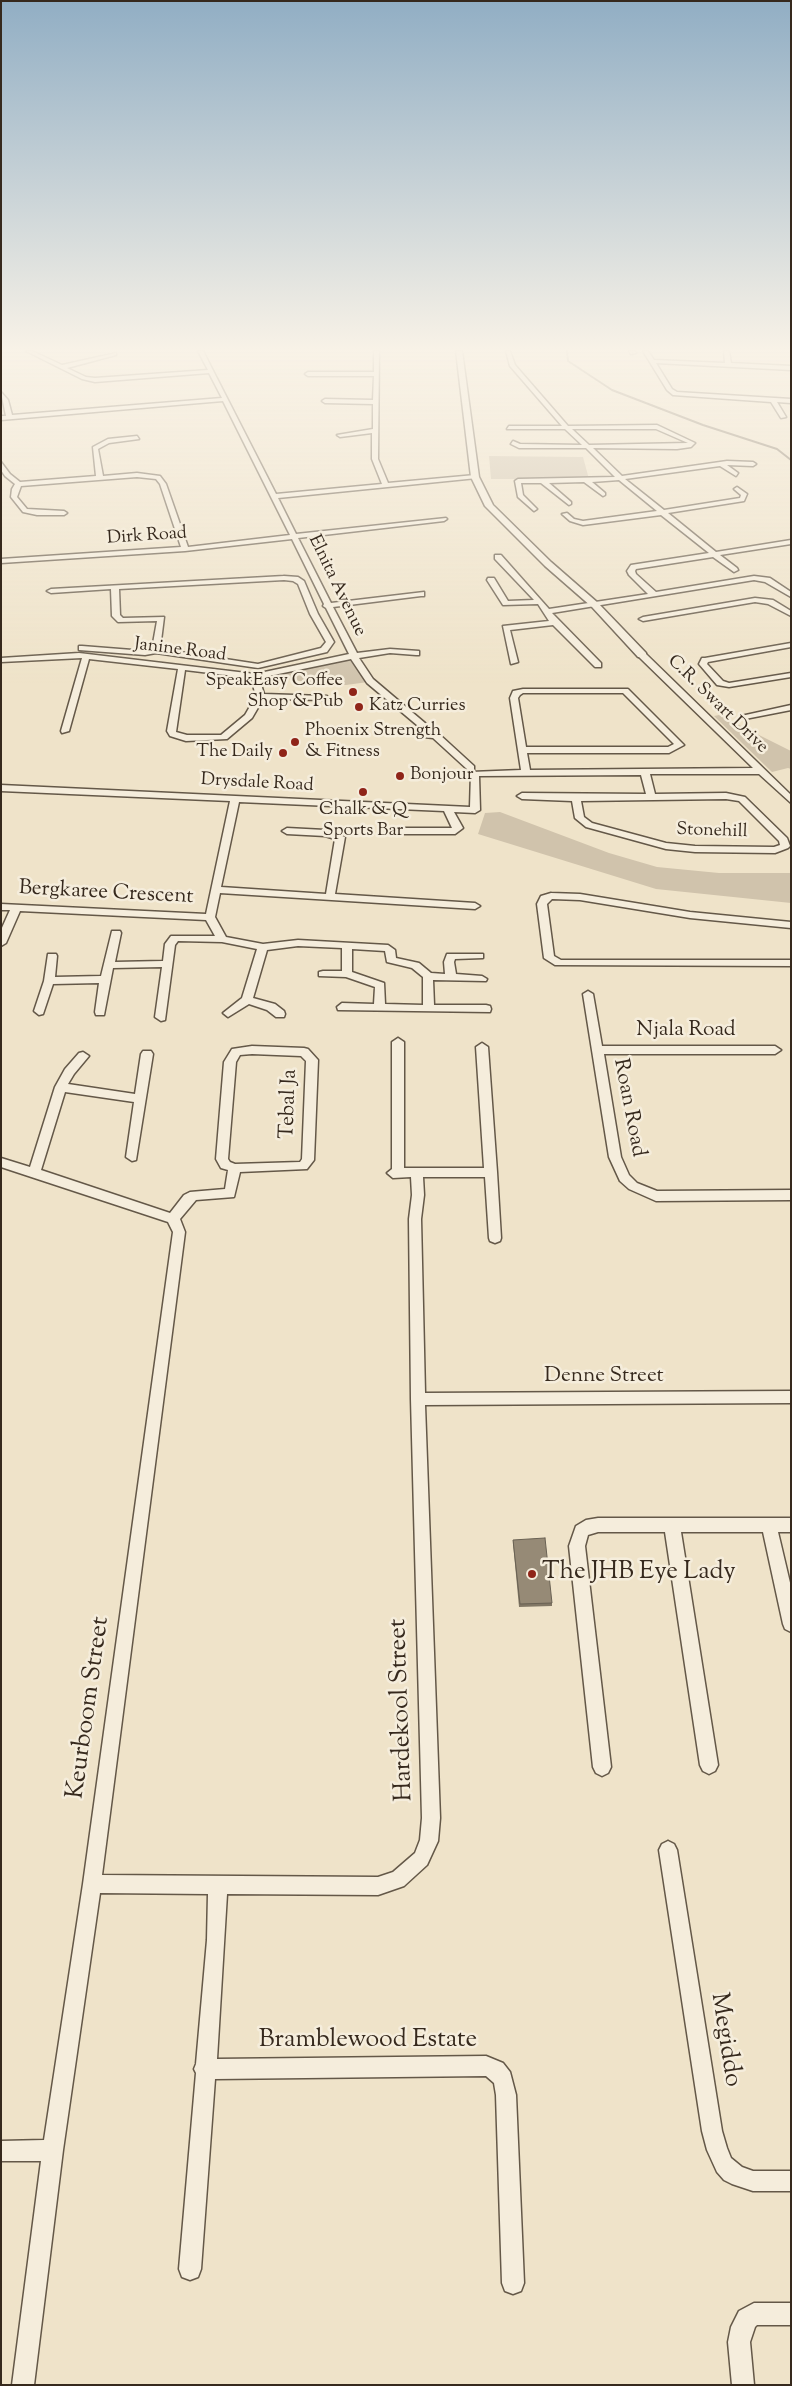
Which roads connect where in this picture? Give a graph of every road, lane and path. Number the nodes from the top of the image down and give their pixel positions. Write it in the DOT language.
graph roads {
  1 [pos="97,462"];
  2 [pos="257,462"];
  3 [pos="376,462"];
  4 [pos="473,462"];
  5 [pos="605,462"];
  6 [pos="1,464"];
  7 [pos="721,464"];
  8 [pos="753,464"];
  9 [pos="688,469"];
  10 [pos="657,473"];
  11 [pos="696,474"];
  12 [pos="736,474"];
  13 [pos="475,477"];
  14 [pos="100,478"];
  15 [pos="620,478"];
  16 [pos="663,479"];
  17 [pos="542,480"];
  18 [pos="585,480"];
  19 [pos="19,484"];
  20 [pos="386,485"];
  21 [pos="736,489"];
  22 [pos="603,494"];
  23 [pos="273,496"];
  24 [pos="569,503"];
  25 [pos="534,509"];
  26 [pos="64,513"];
  27 [pos="663,513"];
  28 [pos="565,514"];
  29 [pos="444,519"];
  30 [pos="294,537"];
  31 [pos="791,542"];
  32 [pos="185,550"];
  33 [pos="714,554"];
  34 [pos="498,558"];
  35 [pos="1,561"];
  36 [pos="734,570"];
  37 [pos="491,580"];
  38 [pos="115,587"];
  39 [pos="51,591"];
  40 [pos="421,594"];
  41 [pos="654,595"];
  42 [pos="791,595"];
  43 [pos="540,602"];
  44 [pos="327,606"];
  45 [pos="590,606"];
  46 [pos="546,612"];
  47 [pos="791,614"];
  48 [pos="643,619"];
  49 [pos="555,623"];
  50 [pos="791,645"];
  51 [pos="26,651"];
  52 [pos="156,651"];
  53 [pos="416,653"];
  54 [pos="176,654"];
  55 [pos="642,655"];
  56 [pos="86,656"];
  57 [pos="353,656"];
  58 [pos="1,660"];
  59 [pos="514,662"];
  60 [pos="598,665"];
  61 [pos="168,666"];
  62 [pos="182,668"];
  63 [pos="791,675"];
  64 [pos="255,676"];
  65 [pos="260,696"];
  66 [pos="324,698"];
  67 [pos="791,707"];
  68 [pos="745,716"];
  69 [pos="65,731"];
  70 [pos="522,750"];
  71 [pos="761,771"];
  72 [pos="474,772"];
  73 [pos="646,772"];
  74 [pos="526,773"];
  75 [pos="1,788"];
  76 [pos="522,796"];
  77 [pos="651,797"];
  78 [pos="576,798"];
  79 [pos="235,799"];
  80 [pos="791,800"];
  81 [pos="448,810"];
  82 [pos="287,831"];
  83 [pos="402,831"];
  84 [pos="217,890"];
  85 [pos="330,897"];
  86 [pos="475,906"];
  87 [pos="1,907"];
  88 [pos="16,908"];
  89 [pos="210,917"];
  90 [pos="791,925"];
  91 [pos="116,933"];
  92 [pos="222,939"];
  93 [pos="2,940"];
  94 [pos="348,946"];
  95 [pos="262,947"];
  96 [pos="52,956"];
  97 [pos="479,956"];
  98 [pos="791,963"];
  99 [pos="167,964"];
  100 [pos="109,965"];
  101 [pos="323,974"];
  102 [pos="347,974"];
  103 [pos="428,976"];
  104 [pos="451,978"];
  105 [pos="105,979"];
  106 [pos="482,979"];
  107 [pos="49,981"];
  108 [pos="588,994"];
  109 [pos="247,1000"];
  110 [pos="342,1006"];
  111 [pos="379,1007"];
  112 [pos="429,1008"];
  113 [pos="486,1009"];
  114 [pos="39,1011"];
  115 [pos="100,1012"];
  116 [pos="228,1013"];
  117 [pos="280,1014"];
  118 [pos="161,1016"];
  119 [pos="398,1042"];
  120 [pos="482,1047"];
  121 [pos="597,1050"];
  122 [pos="775,1050"];
  123 [pos="147,1054"];
  124 [pos="83,1056"];
  125 [pos="61,1086"];
  126 [pos="140,1099"];
  127 [pos="132,1157"];
  128 [pos="1,1162"];
  129 [pos="235,1168"];
  130 [pos="34,1172"];
  131 [pos="417,1172"];
  132 [pos="491,1172"];
  133 [pos="791,1195"];
  134 [pos="173,1219"];
  135 [pos="496,1238"];
  136 [pos="791,1397"];
  137 [pos="418,1399"];
  138 [pos="672,1525"];
  139 [pos="769,1525"];
  140 [pos="791,1525"];
  141 [pos="791,1624"];
  142 [pos="708,1765"];
  143 [pos="602,1767"];
  144 [pos="668,1850"];
  145 [pos="92,1884"];
  146 [pos="218,1885"];
  147 [pos="204,2069"];
  148 [pos="1,2150"];
  149 [pos="53,2150"];
  150 [pos="791,2181"];
  151 [pos="190,2269"];
  152 [pos="513,2283"];
  153 [pos="791,2314"];
  154 [pos="23,2385"];
  155 [pos="743,2385"];
  1 -- 14 [label="street"];
  2 -- 23 [label="street, Elnita Avenue"];
  3 -- 20 [label="street"];
  4 -- 13 [label="street, C.R. Swart Drive"];
  5 -- 15 [label="street"];
  6 -- 19 [label="street"];
  7 -- 8 [label="street"];
  7 -- 9 [label="street"];
  7 -- 12 [label="street"];
  9 -- 10 [label="street"];
  9 -- 11 [label="street"];
  10 -- 15 [label="street"];
  10 -- 16 [label="street"];
  13 -- 20 [label="street"];
  13 -- 45 [label="street, C.R. Swart Drive"];
  14 -- 19 [label="street"];
  14 -- 32 [label="street"];
  15 -- 18 [label="street"];
  15 -- 27 [label="street"];
  17 -- 18 [label="street"];
  17 -- 24 [label="street"];
  17 -- 25 [label="street"];
  18 -- 22 [label="street"];
  19 -- 26 [label="street"];
  20 -- 23 [label="street"];
  21 -- 27 [label="street"];
  23 -- 30 [label="street, Elnita Avenue"];
  27 -- 28 [label="street"];
  27 -- 33 [label="street"];
  29 -- 30 [label="street, Dirk Road"];
  30 -- 32 [label="street, Dirk Road"];
  30 -- 44 [label="street, Elnita Avenue"];
  31 -- 33 [label="street"];
  32 -- 35 [label="street, Dirk Road"];
  33 -- 36 [label="street"];
  33 -- 41 [label="street"];
  34 -- 43 [label="street"];
  37 -- 43 [label="street"];
  38 -- 39 [label="street"];
  38 -- 52 [label="street"];
  38 -- 54 [label="street"];
  40 -- 44 [label="street"];
  41 -- 42 [label="street"];
  41 -- 45 [label="street"];
  43 -- 46 [label="street"];
  44 -- 57 [label="street, Elnita Avenue"];
  45 -- 46 [label="street"];
  45 -- 55 [label="street, C.R. Swart Drive"];
  46 -- 49 [label="street"];
  47 -- 48 [label="street"];
  49 -- 59 [label="street"];
  49 -- 60 [label="street"];
  50 -- 63 [label="street"];
  51 -- 52 [label="street"];
  52 -- 54 [label="street"];
  53 -- 57 [label="street, Janine Road"];
  54 -- 61 [label="street"];
  55 -- 71 [label="street, C.R. Swart Drive"];
  56 -- 58 [label="street, Janine Road"];
  56 -- 61 [label="street, Janine Road"];
  56 -- 69 [label="street"];
  57 -- 64 [label="street, Janine Road"];
  57 -- 72 [label="street, Elnita Avenue"];
  61 -- 62 [label="street, Janine Road"];
  62 -- 64 [label="street, Janine Road"];
  62 -- 65 [label="street"];
  64 -- 65 [label="street"];
  65 -- 66 [label="street"];
  67 -- 68 [label="street"];
  70 -- 70 [label="street"];
  70 -- 74 [label="street"];
  71 -- 73 [label="street"];
  71 -- 80 [label="street, C.R. Swart Drive"];
  72 -- 74 [label="street"];
  72 -- 81 [label="street, Drysdale Road"];
  73 -- 74 [label="street"];
  73 -- 77 [label="street"];
  75 -- 79 [label="street, Drysdale Road"];
  76 -- 78 [label="street"];
  77 -- 78 [label="street, Stonehill"];
  77 -- 78 [label="street, Stonehill"];
  79 -- 81 [label="street, Drysdale Road"];
  79 -- 84 [label="street"];
  81 -- 83 [label="street"];
  82 -- 85 [label="street"];
  84 -- 85 [label="street"];
  84 -- 89 [label="street"];
  85 -- 86 [label="street"];
  87 -- 88 [label="street, Bergkaree Crescent"];
  88 -- 89 [label="street, Bergkaree Crescent"];
  88 -- 93 [label="street"];
  89 -- 92 [label="street"];
  90 -- 98 [label="street"];
  91 -- 100 [label="street"];
  92 -- 95 [label="street"];
  92 -- 99 [label="street"];
  94 -- 95 [label="street"];
  94 -- 102 [label="street"];
  94 -- 103 [label="street"];
  95 -- 109 [label="street"];
  96 -- 107 [label="street"];
  97 -- 104 [label="street"];
  99 -- 100 [label="street"];
  99 -- 118 [label="street"];
  100 -- 105 [label="street"];
  101 -- 102 [label="street"];
  102 -- 111 [label="street"];
  103 -- 104 [label="street"];
  103 -- 112 [label="street"];
  104 -- 106 [label="street"];
  105 -- 107 [label="street"];
  105 -- 115 [label="street"];
  107 -- 114 [label="street"];
  108 -- 121 [label="street, Roan Road"];
  109 -- 116 [label="street"];
  109 -- 117 [label="street"];
  110 -- 111 [label="street"];
  111 -- 112 [label="street"];
  112 -- 113 [label="street"];
  119 -- 131 [label="street"];
  120 -- 132 [label="street"];
  121 -- 122 [label="street, Njala Road"];
  121 -- 133 [label="street, Roan Road"];
  123 -- 126 [label="street"];
  124 -- 125 [label="street"];
  125 -- 126 [label="street"];
  125 -- 130 [label="street"];
  126 -- 127 [label="street"];
  128 -- 130 [label="street"];
  129 -- 129 [label="street, Tebal Ja"];
  129 -- 134 [label="street"];
  130 -- 134 [label="street"];
  131 -- 132 [label="street"];
  131 -- 137 [label="street, Hardekool Street"];
  132 -- 135 [label="street"];
  134 -- 145 [label="street, Keurboom Street"];
  136 -- 137 [label="street, Denne Street"];
  137 -- 146 [label="street, Hardekool Street"];
  138 -- 139 [label="street"];
  138 -- 142 [label="street"];
  138 -- 143 [label="street"];
  139 -- 140 [label="street"];
  139 -- 141 [label="street"];
  144 -- 150 [label="street, Megiddo"];
  145 -- 146 [label="street, Hardekool Street"];
  145 -- 149 [label="street, Keurboom Street"];
  146 -- 147 [label="street"];
  147 -- 151 [label="street"];
  147 -- 152 [label="street, Bramblewood Estate"];
  148 -- 149 [label="street"];
  149 -- 154 [label="street, Keurboom Street"];
  153 -- 155 [label="street"];
}
